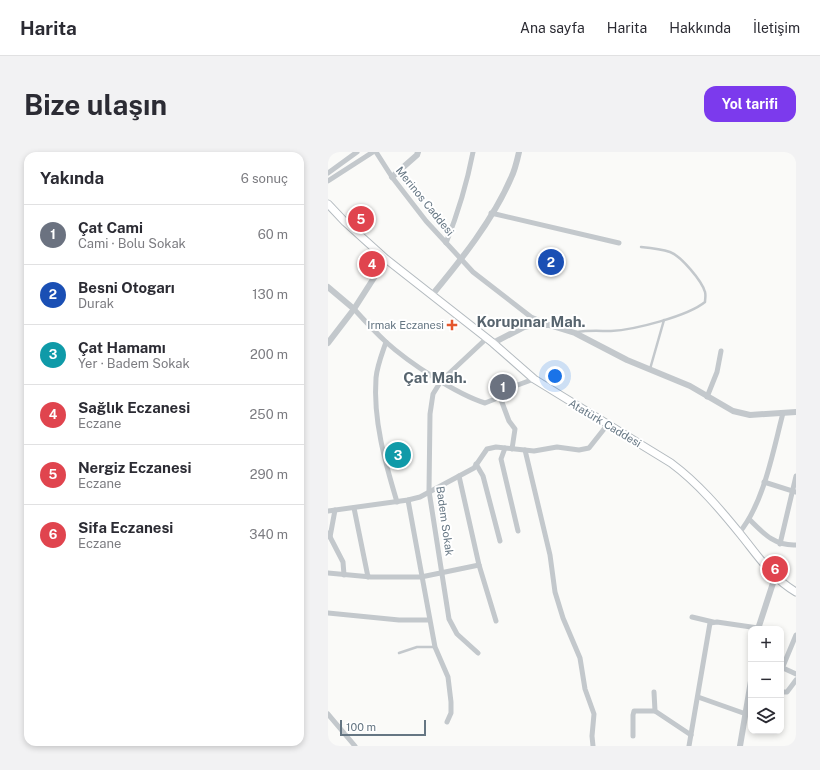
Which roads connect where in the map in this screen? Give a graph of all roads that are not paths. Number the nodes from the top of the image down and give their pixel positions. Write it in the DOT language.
graph roads {
  1 [pos="357,152"];
  2 [pos="373,152"];
  3 [pos="376,152"];
  4 [pos="418,152"];
  5 [pos="473,152"];
  6 [pos="519,152"];
  7 [pos="328,173"];
  8 [pos="392,177"];
  9 [pos="328,181"];
  10 [pos="328,204"];
  11 [pos="491,213"];
  12 [pos="446,243"];
  13 [pos="619,243"];
  14 [pos="641,247"];
  15 [pos="386,259"];
  16 [pos="461,259"];
  17 [pos="328,287"];
  18 [pos="432,295"];
  19 [pos="354,309"];
  20 [pos="664,320"];
  21 [pos="549,325"];
  22 [pos="575,333"];
  23 [pos="490,340"];
  24 [pos="386,342"];
  25 [pos="328,343"];
  26 [pos="721,351"];
  27 [pos="650,371"];
  28 [pos="534,379"];
  29 [pos="441,381"];
  30 [pos="500,397"];
  31 [pos="707,397"];
  32 [pos="796,412"];
  33 [pos="783,413"];
  34 [pos="608,424"];
  35 [pos="505,448"];
  36 [pos="512,449"];
  37 [pos="525,450"];
  38 [pos="476,464"];
  39 [pos="459,476"];
  40 [pos="796,476"];
  41 [pos="764,482"];
  42 [pos="429,491"];
  43 [pos="794,492"];
  44 [pos="408,500"];
  45 [pos="396,502"];
  46 [pos="354,508"];
  47 [pos="334,510"];
  48 [pos="328,511"];
  49 [pos="750,520"];
  50 [pos="518,531"];
  51 [pos="739,533"];
  52 [pos="329,536"];
  53 [pos="500,541"];
  54 [pos="780,544"];
  55 [pos="796,545"];
  56 [pos="479,565"];
  57 [pos="328,573"];
  58 [pos="442,573"];
  59 [pos="344,575"];
  60 [pos="368,577"];
  61 [pos="421,577"];
  62 [pos="775,578"];
  63 [pos="796,592"];
  64 [pos="328,613"];
  65 [pos="692,618"];
  66 [pos="430,620"];
  67 [pos="496,622"];
  68 [pos="713,622"];
  69 [pos="759,626"];
  70 [pos="748,627"];
  71 [pos="796,635"];
  72 [pos="435,647"];
  73 [pos="399,653"];
  74 [pos="478,653"];
  75 [pos="784,664"];
  76 [pos="784,670"];
  77 [pos="796,674"];
  78 [pos="796,680"];
  79 [pos="654,692"];
  80 [pos="784,692"];
  81 [pos="698,697"];
  82 [pos="749,698"];
  83 [pos="654,711"];
  84 [pos="328,714"];
  85 [pos="746,714"];
  86 [pos="447,722"];
  87 [pos="691,735"];
  88 [pos="633,736"];
  89 [pos="355,746"];
  90 [pos="593,746"];
  91 [pos="688,746"];
  92 [pos="740,746"];
  1 -- 7 [label="street"];
  2 -- 9 [label="street"];
  3 -- 8 [label="street, Merinos Caddesi"];
  4 -- 8 [label="street"];
  5 -- 12 [label="street"];
  6 -- 11 [label="street"];
  8 -- 12 [label="street, Merinos Caddesi"];
  10 -- 15 [label="main road, Atatürk Caddesi"];
  11 -- 13 [label="street"];
  11 -- 16 [label="street"];
  12 -- 16 [label="street, Merinos Caddesi"];
  14 -- 20 [label="lane"];
  15 -- 18 [label="main road, Atatürk Caddesi"];
  15 -- 19 [label="street"];
  16 -- 18 [label="street"];
  16 -- 21 [label="street, Merinos Caddesi"];
  17 -- 19 [label="street"];
  18 -- 23 [label="main road, Atatürk Caddesi"];
  19 -- 24 [label="street"];
  19 -- 25 [label="street"];
  20 -- 22 [label="lane"];
  20 -- 27 [label="lane"];
  21 -- 22 [label="street"];
  21 -- 23 [label="street"];
  22 -- 27 [label="street"];
  23 -- 28 [label="main road, Atatürk Caddesi"];
  23 -- 29 [label="street"];
  24 -- 29 [label="street"];
  24 -- 45 [label="street"];
  26 -- 31 [label="street"];
  27 -- 31 [label="street"];
  28 -- 30 [label="street"];
  28 -- 34 [label="main road, Atatürk Caddesi"];
  29 -- 30 [label="street"];
  29 -- 42 [label="street, Badem Sokak"];
  30 -- 36 [label="street"];
  31 -- 33 [label="street"];
  32 -- 33 [label="street"];
  33 -- 41 [label="street"];
  34 -- 37 [label="street"];
  34 -- 51 [label="main road, Atatürk Caddesi"];
  35 -- 36 [label="street"];
  35 -- 38 [label="street"];
  35 -- 50 [label="street"];
  36 -- 37 [label="street"];
  37 -- 90 [label="street"];
  38 -- 39 [label="street"];
  38 -- 53 [label="street"];
  39 -- 42 [label="street"];
  39 -- 56 [label="street"];
  40 -- 43 [label="street"];
  41 -- 43 [label="street"];
  41 -- 49 [label="street"];
  42 -- 44 [label="street"];
  42 -- 58 [label="street, Badem Sokak"];
  43 -- 54 [label="street"];
  44 -- 45 [label="street"];
  44 -- 61 [label="street"];
  45 -- 46 [label="street"];
  46 -- 47 [label="street"];
  46 -- 60 [label="street"];
  47 -- 48 [label="street"];
  47 -- 52 [label="street"];
  49 -- 51 [label="street"];
  49 -- 54 [label="street"];
  51 -- 62 [label="main road, Atatürk Caddesi"];
  52 -- 59 [label="street"];
  54 -- 55 [label="street"];
  56 -- 58 [label="street"];
  56 -- 67 [label="street"];
  57 -- 59 [label="street"];
  58 -- 61 [label="street"];
  58 -- 74 [label="street, Badem Sokak"];
  59 -- 60 [label="street"];
  60 -- 61 [label="street"];
  61 -- 66 [label="street"];
  62 -- 63 [label="main road, Atatürk Caddesi"];
  62 -- 69 [label="street"];
  64 -- 66 [label="street"];
  65 -- 68 [label="street"];
  66 -- 72 [label="street"];
  68 -- 70 [label="street"];
  68 -- 81 [label="street"];
  71 -- 75 [label="street"];
  72 -- 73 [label="lane"];
  72 -- 86 [label="street"];
  76 -- 77 [label="street"];
  78 -- 80 [label="street"];
  79 -- 83 [label="street"];
  81 -- 85 [label="street"];
  81 -- 87 [label="street"];
  82 -- 85 [label="street"];
  83 -- 87 [label="street"];
  83 -- 88 [label="street"];
  84 -- 89 [label="street"];
  85 -- 92 [label="street"];
  87 -- 91 [label="street"];
}
